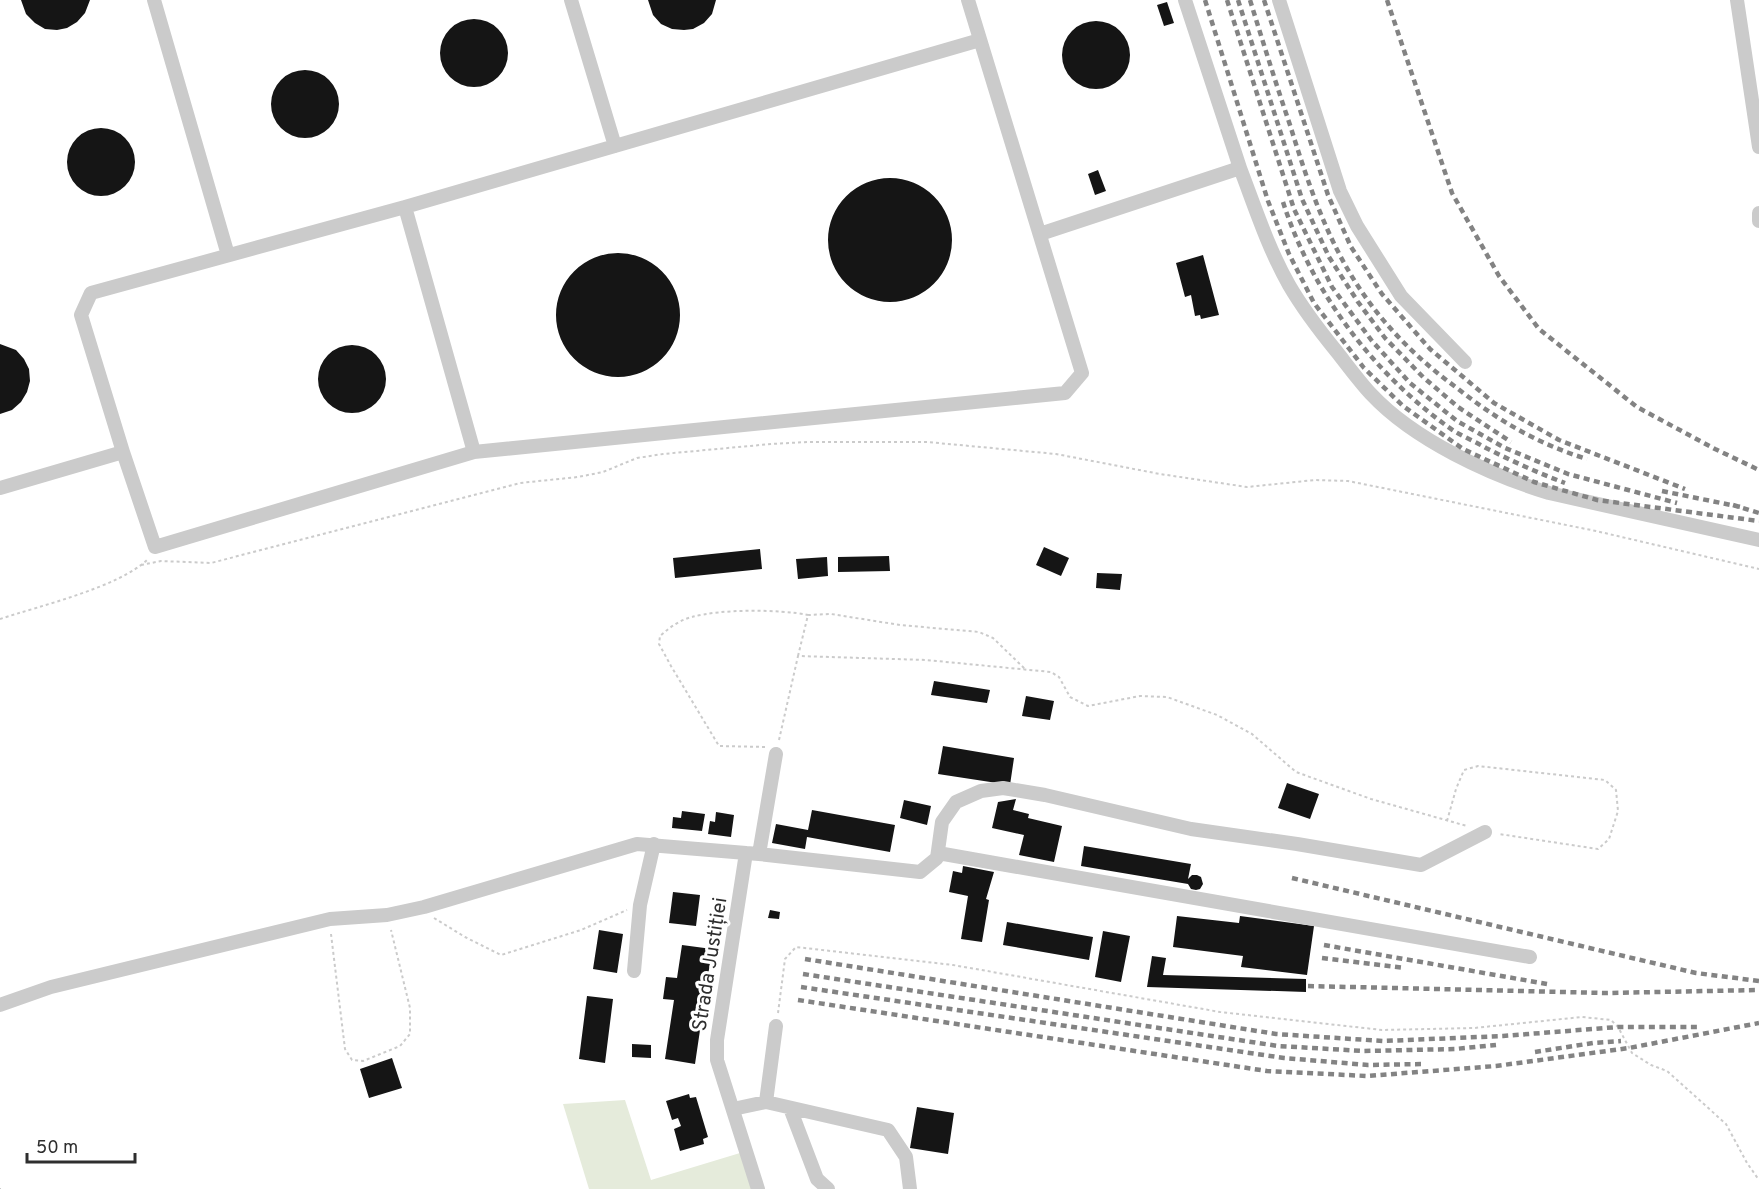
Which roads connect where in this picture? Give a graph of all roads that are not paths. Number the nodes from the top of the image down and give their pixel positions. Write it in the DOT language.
graph roads {
  1 [pos="154,0"];
  2 [pos="571,0"];
  3 [pos="968,0"];
  4 [pos="1185,0"];
  5 [pos="1279,0"];
  6 [pos="1737,0"];
  7 [pos="980,40"];
  8 [pos="615,146"];
  9 [pos="1759,147"];
  10 [pos="1240,168"];
  11 [pos="405,207"];
  12 [pos="1759,213"];
  13 [pos="1759,221"];
  14 [pos="1040,234"];
  15 [pos="228,255"];
  16 [pos="1465,362"];
  17 [pos="123,452"];
  18 [pos="474,452"];
  19 [pos="0,488"];
  20 [pos="1759,540"];
  21 [pos="776,751"];
  22 [pos="1485,832"];
  23 [pos="654,844"];
  24 [pos="752,853"];
  25 [pos="938,853"];
  26 [pos="1530,957"];
  27 [pos="634,971"];
  28 [pos="0,1005"];
  29 [pos="777,1026"];
  30 [pos="766,1102"];
  31 [pos="790,1108"];
  32 [pos="732,1110"];
  33 [pos="758,1189"];
  34 [pos="828,1189"];
  35 [pos="910,1189"];
  1 -- 15 [label="street"];
  2 -- 8 [label="street"];
  3 -- 7 [label="street"];
  4 -- 10 [label="street"];
  5 -- 16 [label="street"];
  6 -- 9 [label="street"];
  7 -- 8 [label="street"];
  7 -- 14 [label="street"];
  8 -- 11 [label="street"];
  10 -- 14 [label="street"];
  10 -- 20 [label="street"];
  11 -- 15 [label="street"];
  11 -- 18 [label="street"];
  12 -- 13 [label="street"];
  14 -- 18 [label="street"];
  15 -- 17 [label="street"];
  17 -- 18 [label="street"];
  17 -- 19 [label="street"];
  21 -- 24 [label="street, Strada Justiției"];
  22 -- 25 [label="street"];
  23 -- 24 [label="street"];
  23 -- 27 [label="street"];
  23 -- 28 [label="street"];
  24 -- 25 [label="street"];
  24 -- 32 [label="street, Strada Justiției"];
  25 -- 26 [label="street"];
  29 -- 30 [label="street"];
  30 -- 31 [label="street"];
  30 -- 32 [label="street"];
  31 -- 34 [label="street"];
  31 -- 35 [label="street"];
  32 -- 33 [label="street, Strada Justiției"];
}
